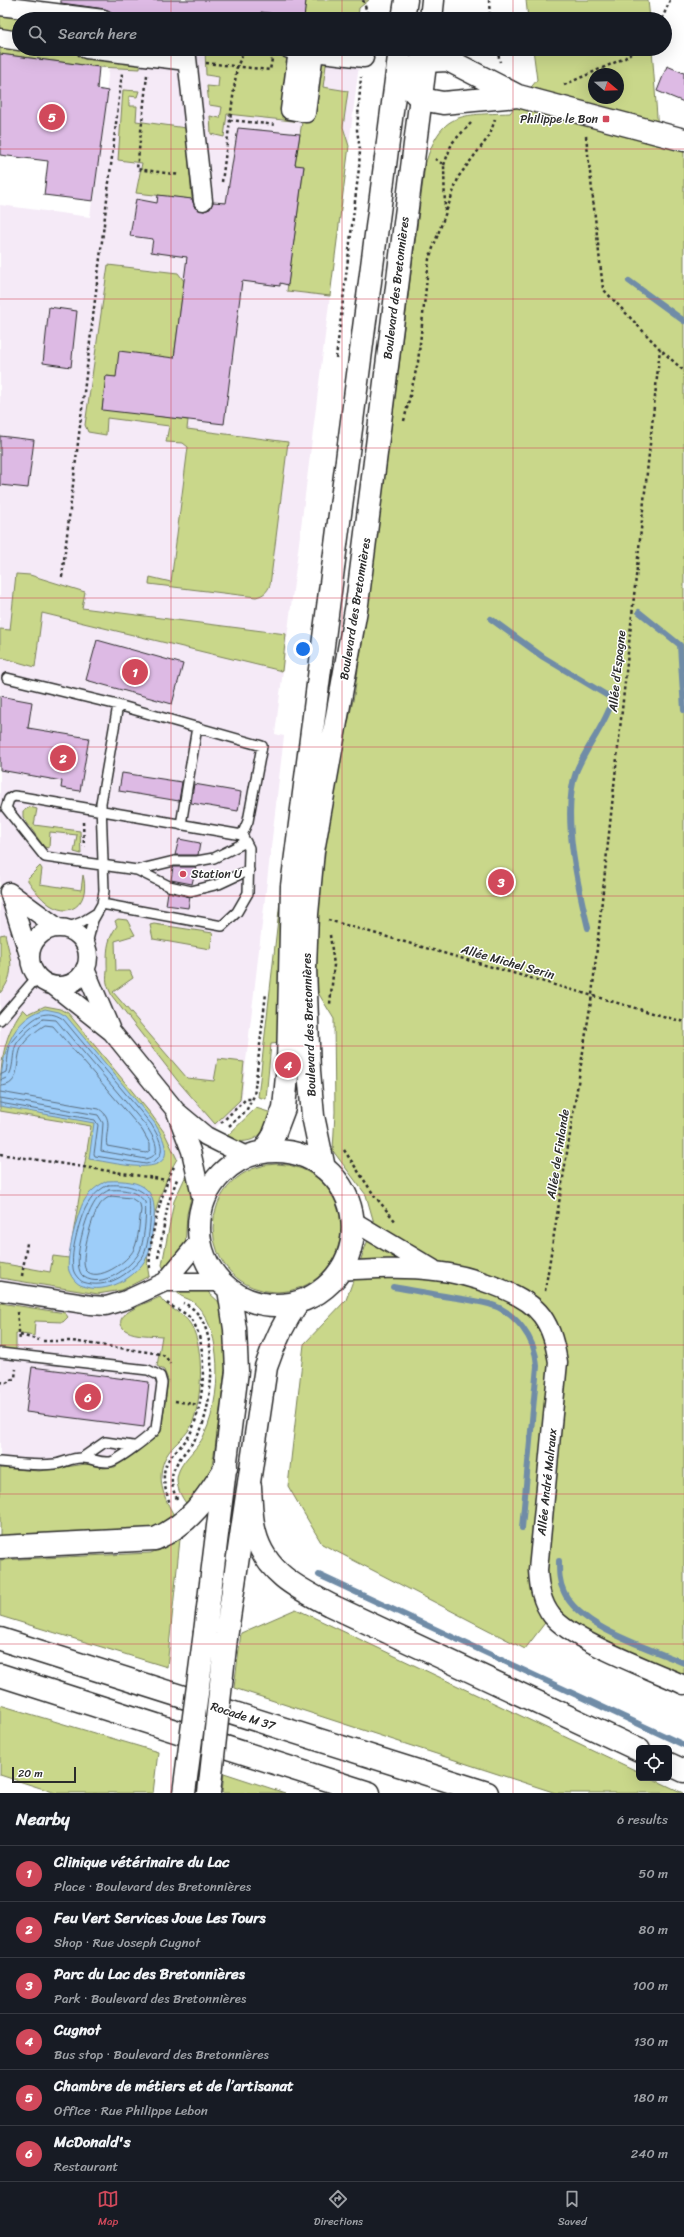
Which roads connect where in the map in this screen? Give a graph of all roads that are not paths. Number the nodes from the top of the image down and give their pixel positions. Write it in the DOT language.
graph roads {
  1 [pos="406,0"];
  2 [pos="433,0"];
  3 [pos="0,6"];
  4 [pos="48,12"];
  5 [pos="404,12"];
  6 [pos="432,12"];
  7 [pos="0,38"];
  8 [pos="12,40"];
  9 [pos="187,56"];
  10 [pos="297,56"];
  11 [pos="313,56"];
  12 [pos="347,56"];
  13 [pos="399,56"];
  14 [pos="425,56"];
  15 [pos="426,56"];
  16 [pos="430,56"];
  17 [pos="364,58"];
  18 [pos="398,76"];
  19 [pos="518,96"];
  20 [pos="421,99"];
  21 [pos="684,140"];
  22 [pos="203,201"];
  23 [pos="8,678"];
  24 [pos="118,705"];
  25 [pos="197,727"];
  26 [pos="100,811"];
  27 [pos="181,825"];
  28 [pos="244,838"];
  29 [pos="103,866"];
  30 [pos="137,870"];
  31 [pos="249,870"];
  32 [pos="5,886"];
  33 [pos="102,904"];
  34 [pos="96,914"];
  35 [pos="61,928"];
  36 [pos="86,948"];
  37 [pos="29,955"];
  38 [pos="85,969"];
  39 [pos="37,977"];
  40 [pos="54,986"];
  41 [pos="0,1020"];
  42 [pos="112,1032"];
  43 [pos="176,1111"];
  44 [pos="255,1154"];
  45 [pos="324,1168"];
  46 [pos="203,1205"];
  47 [pos="353,1221"];
  48 [pos="200,1240"];
  49 [pos="435,1270"];
  50 [pos="340,1271"];
  51 [pos="165,1282"];
  52 [pos="225,1286"];
  53 [pos="0,1291"];
  54 [pos="298,1302"];
  55 [pos="0,1354"];
  56 [pos="133,1446"];
  57 [pos="82,1458"];
  58 [pos="0,1462"];
  59 [pos="226,1467"];
  60 [pos="250,1487"];
  61 [pos="0,1547"];
  62 [pos="0,1639"];
  63 [pos="0,1675"];
  64 [pos="684,1685"];
  65 [pos="636,1749"];
  66 [pos="672,1766"];
  67 [pos="684,1772"];
  68 [pos="184,1793"];
  69 [pos="208,1793"];
  70 [pos="368,1793"];
  71 [pos="487,1793"];
  1 -- 5 [label="main road"];
  2 -- 6 [label="main road"];
  3 -- 4 [label="street"];
  7 -- 8 [label="street"];
  9 -- 22 [label="street"];
  10 -- 11 [label="street"];
  12 -- 17 [label="street"];
  13 -- 18 [label="main road, Boulevard des Bretonnières"];
  14 -- 18 [label="main road"];
  15 -- 20 [label="main road, Boulevard des Bretonnières"];
  16 -- 19 [label="main road"];
  18 -- 20 [label="main road"];
  18 -- 44 [label="main road, Boulevard des Bretonnières"];
  19 -- 20 [label="main road"];
  19 -- 21 [label="main road"];
  20 -- 45 [label="main road, Boulevard des Bretonnières"];
  23 -- 24 [label="lane"];
  24 -- 25 [label="lane"];
  24 -- 26 [label="lane"];
  25 -- 27 [label="lane"];
  25 -- 28 [label="lane"];
  26 -- 27 [label="lane"];
  26 -- 29 [label="lane"];
  26 -- 29 [label="lane"];
  27 -- 28 [label="lane"];
  28 -- 30 [label="lane"];
  28 -- 31 [label="lane"];
  29 -- 30 [label="lane"];
  29 -- 33 [label="lane"];
  30 -- 31 [label="lane"];
  31 -- 33 [label="lane"];
  32 -- 35 [label="street"];
  32 -- 37 [label="street"];
  33 -- 34 [label="lane"];
  34 -- 35 [label="lane"];
  34 -- 36 [label="lane"];
  35 -- 36 [label="street"];
  35 -- 37 [label="street"];
  36 -- 38 [label="street"];
  37 -- 39 [label="street"];
  38 -- 40 [label="street"];
  38 -- 42 [label="street"];
  39 -- 40 [label="street"];
  39 -- 41 [label="lane"];
  40 -- 42 [label="street"];
  42 -- 43 [label="street"];
  43 -- 44 [label="street"];
  43 -- 46 [label="street"];
  44 -- 45 [label="main road"];
  44 -- 46 [label="main road"];
  45 -- 47 [label="main road"];
  46 -- 48 [label="main road"];
  47 -- 49 [label="street, Allée André Malraux"];
  47 -- 50 [label="main road"];
  48 -- 51 [label="street"];
  48 -- 52 [label="main road"];
  49 -- 50 [label="street, Allée André Malraux"];
  49 -- 64 [label="street, Allée André Malraux"];
  50 -- 54 [label="main road"];
  51 -- 52 [label="street"];
  51 -- 53 [label="street"];
  52 -- 54 [label="main road"];
  52 -- 59 [label="main road"];
  54 -- 60 [label="main road"];
  55 -- 56 [label="lane"];
  56 -- 57 [label="lane"];
  56 -- 57 [label="lane"];
  57 -- 58 [label="lane"];
  59 -- 61 [label="main road"];
  59 -- 68 [label="main road, bridge"];
  60 -- 65 [label="main road"];
  60 -- 69 [label="main road, bridge"];
  62 -- 71 [label="main road, Rocade M 37"];
  63 -- 70 [label="main road"];
  66 -- 67 [label="main road"];
}
